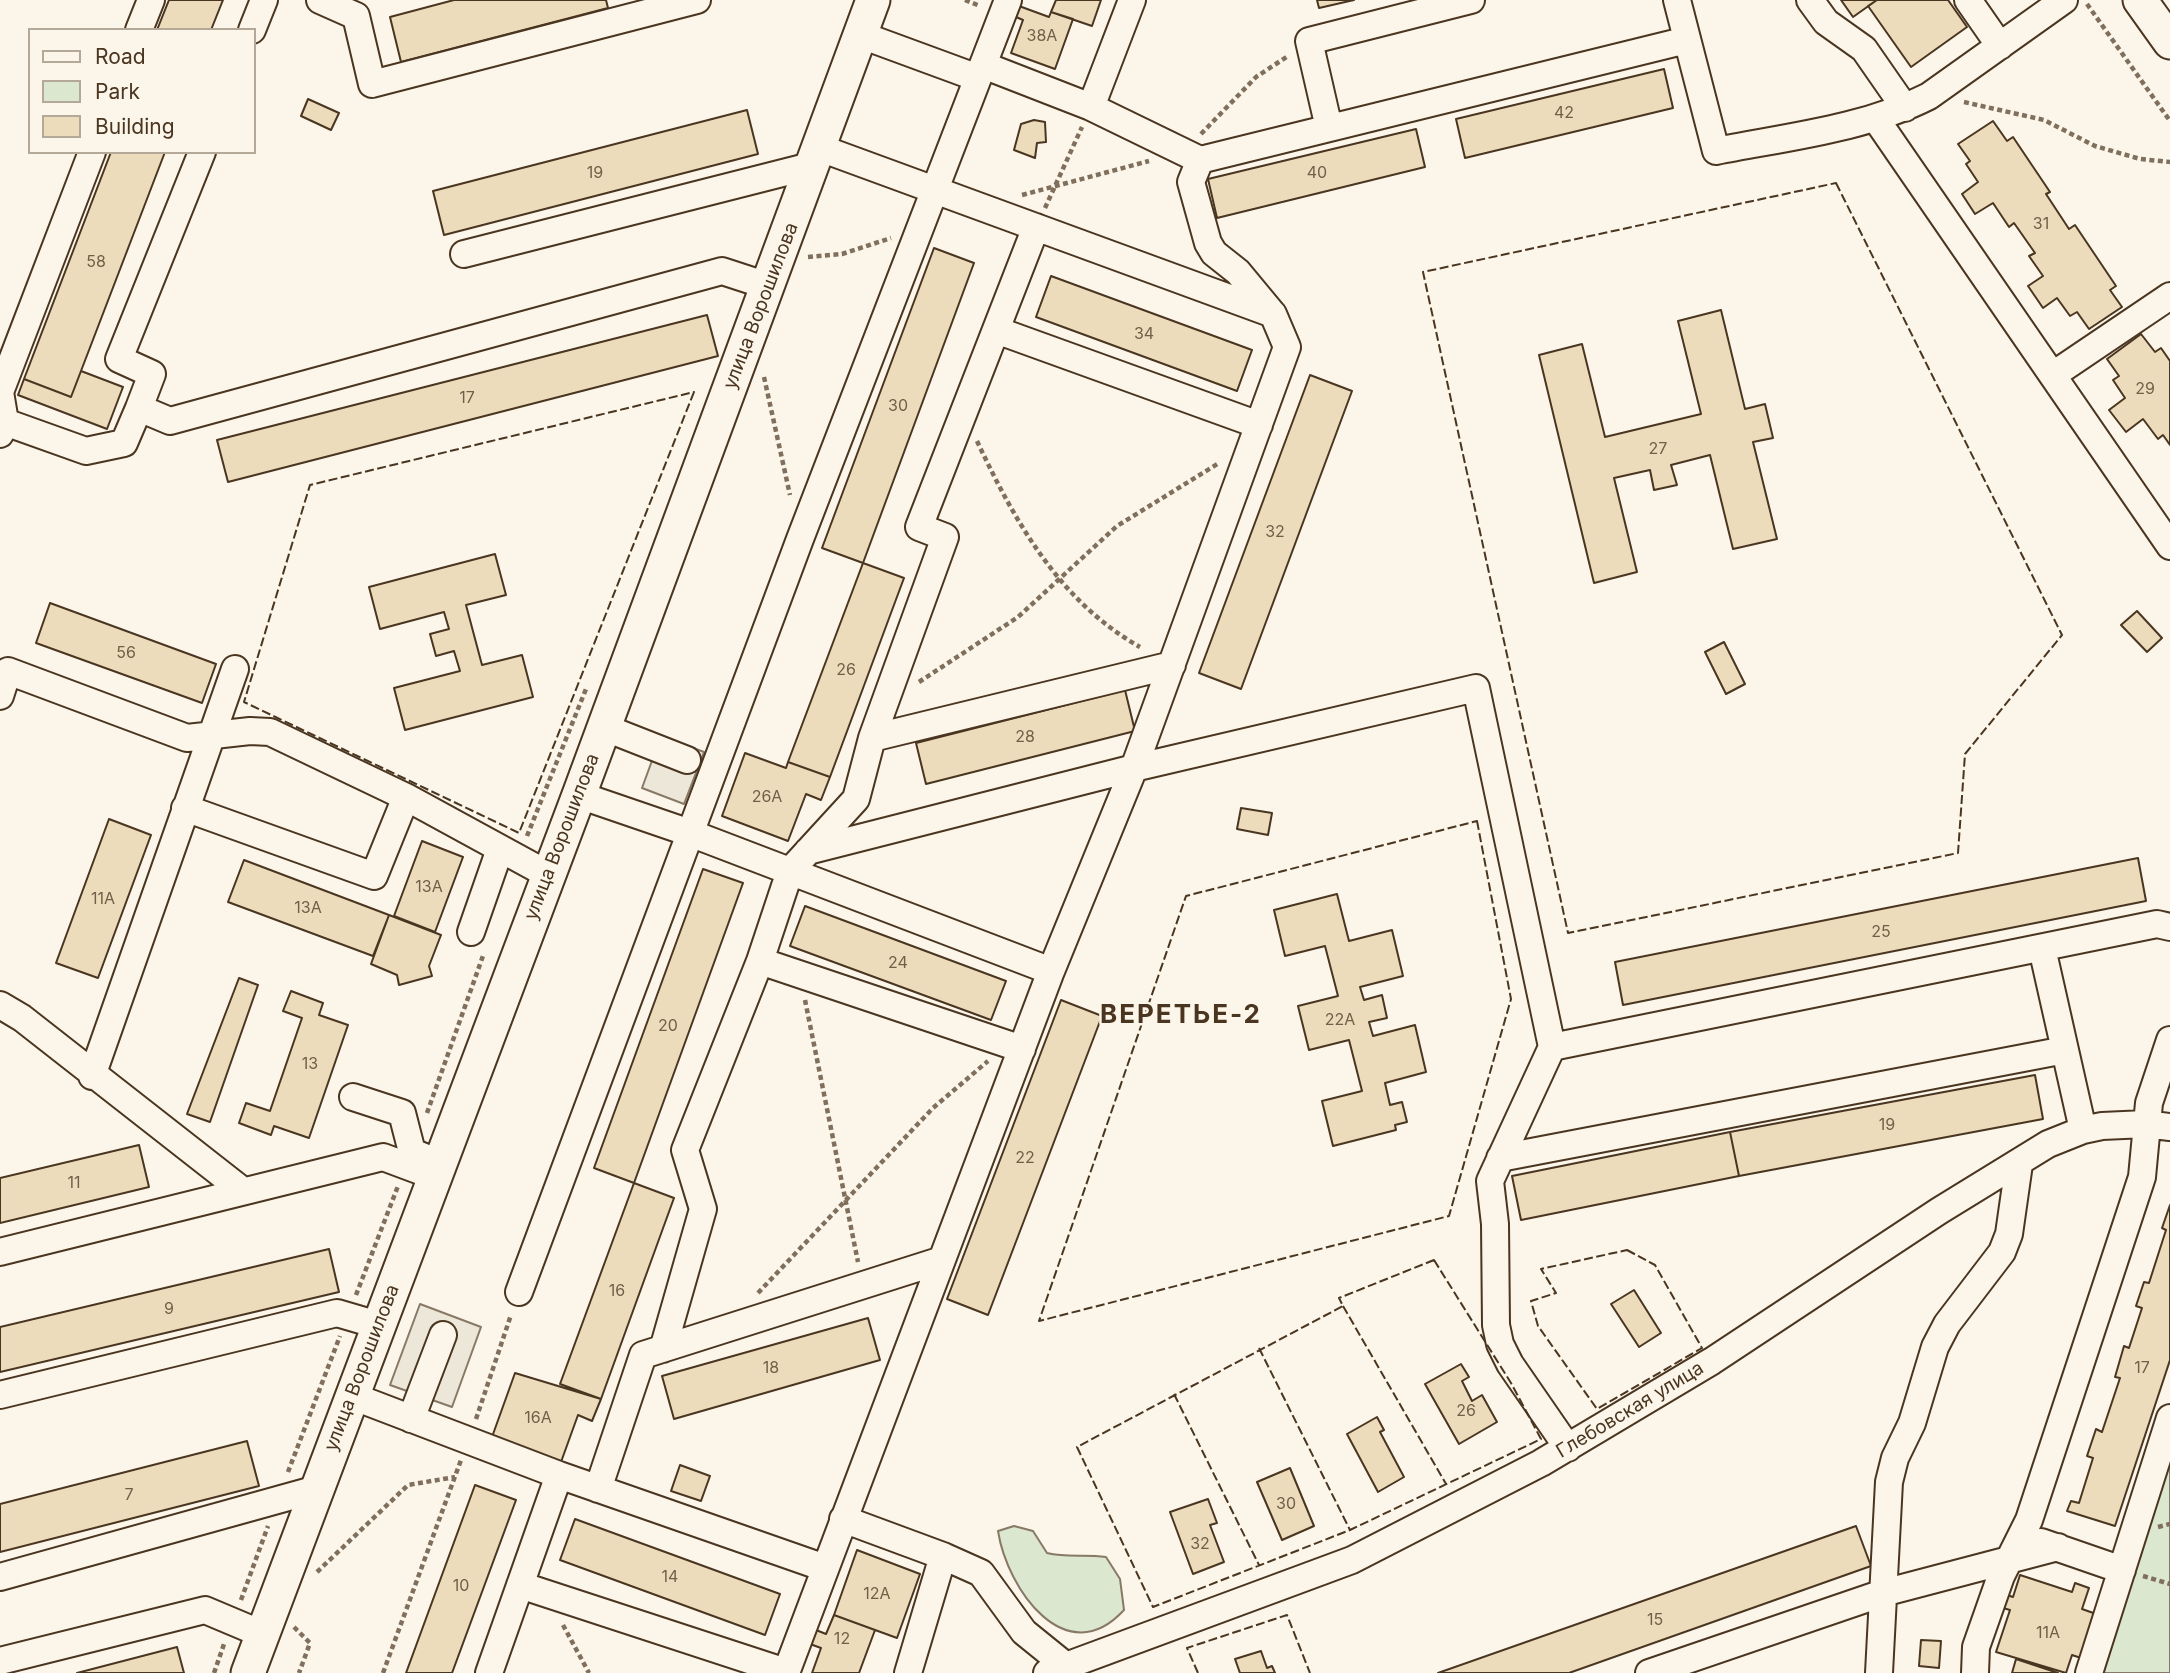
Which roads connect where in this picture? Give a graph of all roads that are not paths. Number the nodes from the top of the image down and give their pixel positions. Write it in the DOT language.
graph roads {
  1 [pos="151,0"];
  2 [pos="264,0"];
  3 [pos="320,0"];
  4 [pos="697,0"];
  5 [pos="873,0"];
  6 [pos="1008,0"];
  7 [pos="1132,0"];
  8 [pos="1471,0"];
  9 [pos="1677,0"];
  10 [pos="1810,0"];
  11 [pos="1968,0"];
  12 [pos="2064,0"];
  13 [pos="2140,0"];
  14 [pos="140,28"];
  15 [pos="253,28"];
  16 [pos="861,35"];
  17 [pos="1687,40"];
  18 [pos="2170,42"];
  19 [pos="2000,46"];
  20 [pos="981,71"];
  21 [pos="1091,107"];
  22 [pos="1905,108"];
  23 [pos="1876,119"];
  24 [pos="1329,128"];
  25 [pos="91,154"];
  26 [pos="201,154"];
  27 [pos="817,156"];
  28 [pos="1200,160"];
  29 [pos="935,190"];
  30 [pos="1036,227"];
  31 [pos="464,254"];
  32 [pos="768,286"];
  33 [pos="2170,296"];
  34 [pos="1273,314"];
  35 [pos="996,330"];
  36 [pos="2053,375"];
  37 [pos="139,408"];
  38 [pos="3,428"];
  39 [pos="1256,434"];
  40 [pos="2170,546"];
  41 [pos="1171,664"];
  42 [pos="235,669"];
  43 [pos="0,696"];
  44 [pos="603,727"];
  45 [pos="210,736"];
  46 [pos="872,738"];
  47 [pos="687,760"];
  48 [pos="1134,768"];
  49 [pos="579,795"];
  50 [pos="406,797"];
  51 [pos="185,807"];
  52 [pos="690,833"];
  53 [pos="500,849"];
  54 [pos="808,851"];
  55 [pos="790,871"];
  56 [pos="547,874"];
  57 [pos="2170,927"];
  58 [pos="471,932"];
  59 [pos="2042,948"];
  60 [pos="760,961"];
  61 [pos="1051,971"];
  62 [pos="0,1005"];
  63 [pos="2170,1041"];
  64 [pos="1552,1047"];
  65 [pos="1022,1049"];
  66 [pos="2065,1051"];
  67 [pos="92,1076"];
  68 [pos="353,1097"];
  69 [pos="2158,1126"];
  70 [pos="2083,1130"];
  71 [pos="1500,1158"];
  72 [pos="2019,1164"];
  73 [pos="436,1170"];
  74 [pos="243,1191"];
  75 [pos="0,1252"];
  76 [pos="939,1261"];
  77 [pos="519,1292"];
  78 [pos="378,1325"];
  79 [pos="443,1335"];
  80 [pos="663,1349"];
  81 [pos="0,1395"];
  82 [pos="352,1396"];
  83 [pos="2170,1418"];
  84 [pos="411,1419"];
  85 [pos="1567,1448"];
  86 [pos="559,1475"];
  87 [pos="317,1489"];
  88 [pos="598,1489"];
  89 [pos="843,1519"];
  90 [pos="2022,1535"];
  91 [pos="2057,1548"];
  92 [pos="943,1556"];
  93 [pos="2007,1560"];
  94 [pos="825,1568"];
  95 [pos="2122,1570"];
  96 [pos="0,1577"];
  97 [pos="520,1585"];
  98 [pos="1883,1593"];
  99 [pos="281,1624"];
  100 [pos="0,1661"];
  101 [pos="1057,1670"];
  102 [pos="248,1673"];
  103 [pos="489,1673"];
  104 [pos="786,1673"];
  105 [pos="908,1673"];
  106 [pos="1649,1673"];
  107 [pos="1878,1673"];
  108 [pos="1975,1673"];
  109 [pos="2089,1673"];
  1 -- 14 [label="street"];
  2 -- 15 [label="street"];
  3 -- 4 [label="street"];
  5 -- 16 [label="main road, улица Ворошилова"];
  6 -- 20 [label="street"];
  7 -- 21 [label="street"];
  8 -- 24 [label="street"];
  9 -- 17 [label="street"];
  10 -- 22 [label="street"];
  11 -- 19 [label="street"];
  12 -- 19 [label="street"];
  13 -- 18 [label="main road"];
  16 -- 20 [label="street"];
  16 -- 27 [label="main road, улица Ворошилова"];
  17 -- 23 [label="street"];
  17 -- 24 [label="street"];
  19 -- 22 [label="street"];
  20 -- 21 [label="street"];
  20 -- 29 [label="street"];
  21 -- 28 [label="street"];
  22 -- 23 [label="street"];
  23 -- 36 [label="street"];
  24 -- 28 [label="street"];
  25 -- 38 [label="street"];
  26 -- 37 [label="street"];
  27 -- 29 [label="street"];
  27 -- 31 [label="street"];
  27 -- 32 [label="main road, улица Ворошилова"];
  28 -- 34 [label="street"];
  29 -- 30 [label="street"];
  29 -- 52 [label="street"];
  30 -- 34 [label="street"];
  30 -- 35 [label="street"];
  32 -- 37 [label="street"];
  32 -- 44 [label="main road, улица Ворошилова"];
  33 -- 36 [label="street"];
  34 -- 39 [label="street"];
  35 -- 39 [label="street"];
  35 -- 46 [label="street"];
  36 -- 40 [label="street"];
  37 -- 38 [label="street"];
  39 -- 41 [label="street"];
  41 -- 46 [label="street"];
  41 -- 48 [label="street"];
  42 -- 45 [label="street"];
  43 -- 45 [label="street"];
  44 -- 47 [label="street"];
  44 -- 49 [label="main road, улица Ворошилова"];
  45 -- 50 [label="street"];
  45 -- 51 [label="street"];
  46 -- 54 [label="street"];
  48 -- 54 [label="street"];
  48 -- 61 [label="street"];
  48 -- 64 [label="street"];
  49 -- 52 [label="street"];
  49 -- 56 [label="main road, улица Ворошилова"];
  50 -- 51 [label="street"];
  50 -- 53 [label="street"];
  51 -- 67 [label="street"];
  52 -- 55 [label="street"];
  52 -- 77 [label="street"];
  53 -- 56 [label="street"];
  53 -- 58 [label="street"];
  54 -- 55 [label="street"];
  55 -- 60 [label="street"];
  55 -- 61 [label="street"];
  56 -- 73 [label="main road, улица Ворошилова"];
  57 -- 59 [label="street"];
  59 -- 64 [label="street"];
  59 -- 66 [label="street"];
  60 -- 65 [label="street"];
  60 -- 80 [label="street"];
  61 -- 65 [label="street"];
  62 -- 67 [label="street"];
  63 -- 69 [label="street"];
  64 -- 71 [label="street"];
  65 -- 76 [label="street"];
  66 -- 70 [label="street"];
  66 -- 71 [label="street"];
  67 -- 74 [label="street"];
  68 -- 73 [label="street"];
  69 -- 70 [label="street, Глебовская улица"];
  69 -- 90 [label="street"];
  70 -- 72 [label="street, Глебовская улица"];
  71 -- 85 [label="street"];
  72 -- 85 [label="street, Глебовская улица"];
  72 -- 98 [label="street"];
  73 -- 74 [label="street"];
  73 -- 78 [label="main road, улица Ворошилова"];
  74 -- 75 [label="street"];
  76 -- 80 [label="street"];
  76 -- 89 [label="street"];
  78 -- 81 [label="street"];
  78 -- 82 [label="main road, улица Ворошилова"];
  79 -- 84 [label="street"];
  80 -- 88 [label="street"];
  82 -- 84 [label="street"];
  82 -- 87 [label="main road, улица Ворошилова"];
  83 -- 95 [label="street"];
  84 -- 86 [label="street"];
  85 -- 101 [label="street, Глебовская улица"];
  86 -- 88 [label="street"];
  86 -- 97 [label="street"];
  87 -- 96 [label="street"];
  87 -- 99 [label="main road, улица Ворошилова"];
  88 -- 94 [label="street"];
  89 -- 92 [label="street"];
  89 -- 94 [label="street"];
  90 -- 91 [label="street"];
  90 -- 93 [label="street"];
  91 -- 93 [label="street"];
  91 -- 95 [label="street"];
  92 -- 101 [label="street"];
  92 -- 105 [label="street"];
  93 -- 98 [label="street"];
  93 -- 108 [label="street"];
  94 -- 104 [label="street"];
  95 -- 109 [label="street"];
  97 -- 103 [label="street"];
  97 -- 104 [label="street"];
  98 -- 106 [label="street"];
  98 -- 107 [label="street"];
  99 -- 100 [label="street"];
  99 -- 102 [label="main road, улица Ворошилова"];
}
